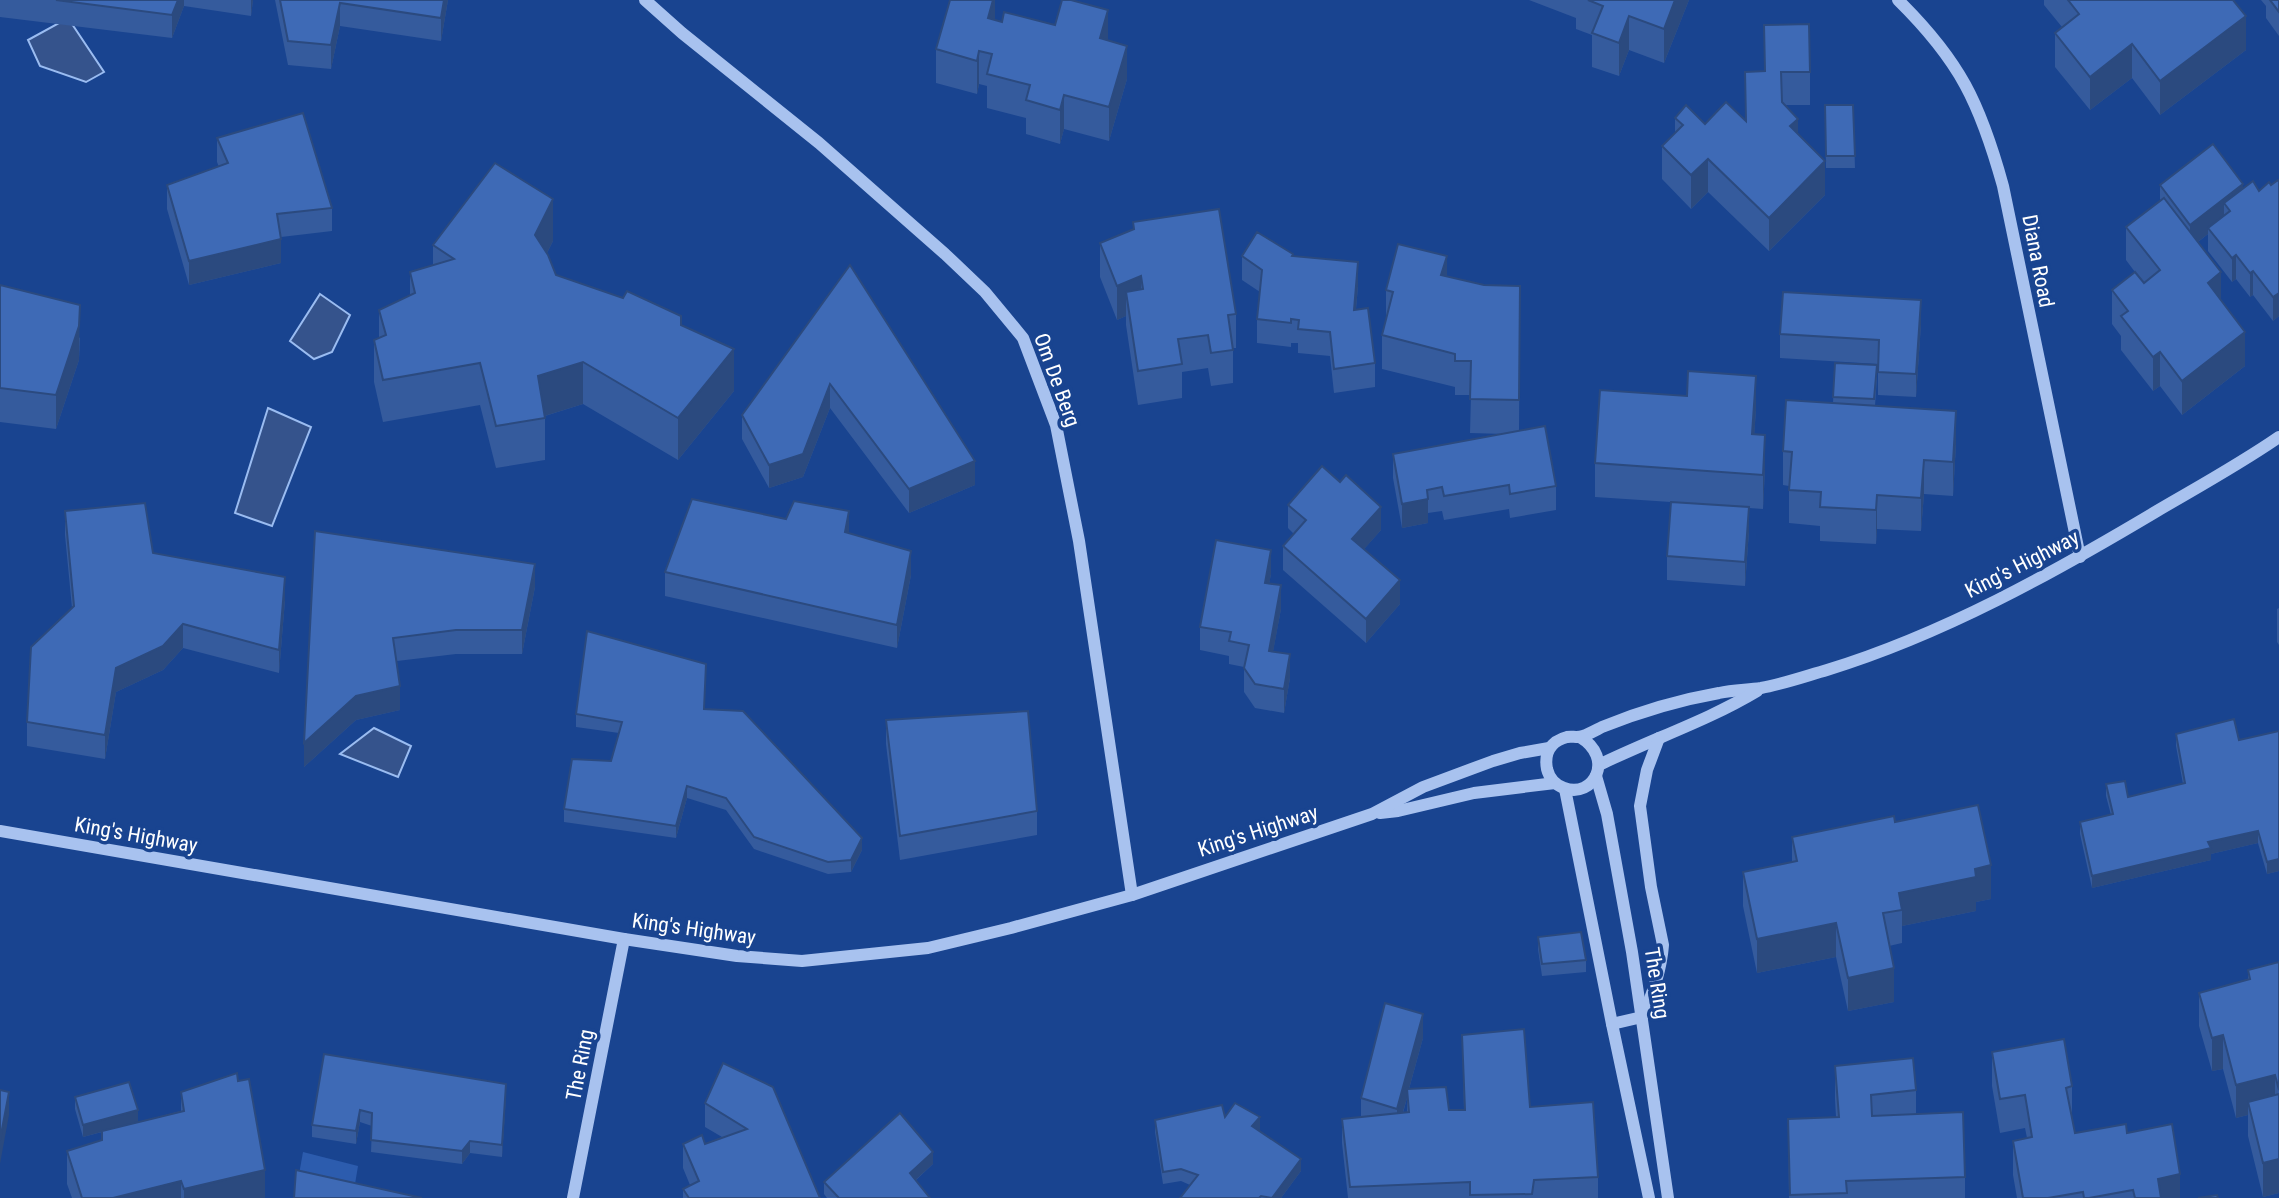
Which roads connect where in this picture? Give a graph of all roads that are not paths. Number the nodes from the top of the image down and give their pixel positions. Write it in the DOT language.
graph roads {
  1 [pos="645,0"];
  2 [pos="1898,0"];
  3 [pos="2279,437"];
  4 [pos="2080,557"];
  5 [pos="1763,687"];
  6 [pos="1580,737"];
  7 [pos="1659,738"];
  8 [pos="1549,748"];
  9 [pos="1598,771"];
  10 [pos="1560,786"];
  11 [pos="1372,814"];
  12 [pos="0,831"];
  13 [pos="1132,895"];
  14 [pos="624,939"];
  15 [pos="1642,1017"];
  16 [pos="1612,1024"];
  17 [pos="573,1198"];
  18 [pos="1649,1198"];
  19 [pos="1668,1198"];
  1 -- 13 [label="street, Om De Berg"];
  2 -- 4 [label="street, Diana Road"];
  3 -- 4 [label="street, King's Highway"];
  4 -- 5 [label="street, King's Highway"];
  5 -- 6 [label="street, King's Highway"];
  5 -- 7 [label="street, King's Highway"];
  6 -- 8 [label="street"];
  6 -- 9 [label="street"];
  7 -- 9 [label="street, King's Highway"];
  7 -- 15 [label="street"];
  8 -- 10 [label="street"];
  8 -- 11 [label="street, King's Highway"];
  9 -- 10 [label="street"];
  9 -- 15 [label="street, The Ring"];
  10 -- 11 [label="street, King's Highway"];
  10 -- 16 [label="street"];
  11 -- 13 [label="street, King's Highway"];
  12 -- 14 [label="street, King's Highway"];
  13 -- 14 [label="street, King's Highway"];
  14 -- 17 [label="street, The Ring"];
  15 -- 16 [label="street"];
  15 -- 19 [label="street, The Ring"];
  16 -- 18 [label="street"];
}
